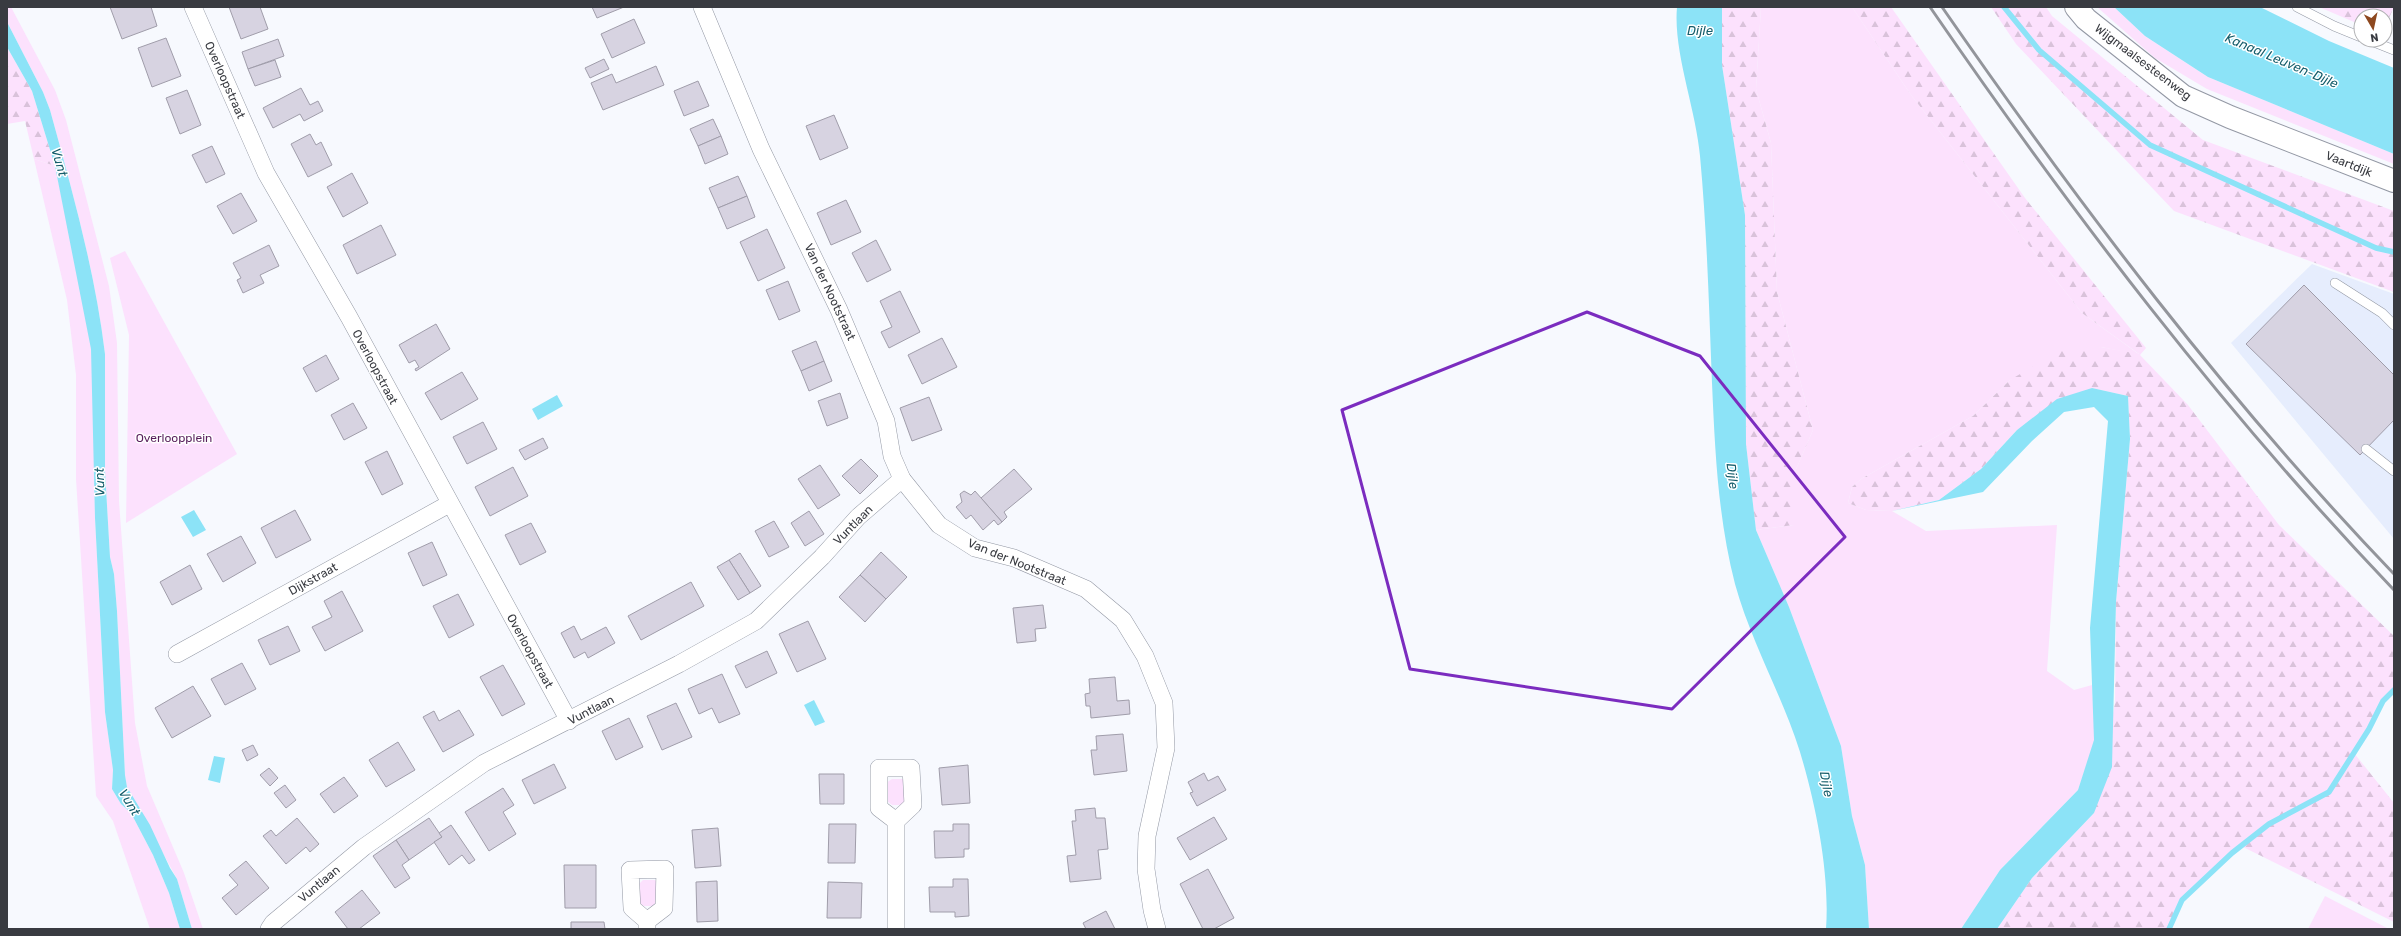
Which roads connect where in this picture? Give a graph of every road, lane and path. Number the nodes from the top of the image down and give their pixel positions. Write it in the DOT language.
graph roads {
  1 [pos="193,7"];
  2 [pos="702,7"];
  3 [pos="2076,7"];
  4 [pos="2297,7"];
  5 [pos="2353,34"];
  6 [pos="2304,146"];
  7 [pos="2394,181"];
  8 [pos="2335,283"];
  9 [pos="2394,325"];
  10 [pos="2366,449"];
  11 [pos="2394,471"];
  12 [pos="902,479"];
  13 [pos="449,504"];
  14 [pos="177,654"];
  15 [pos="569,721"];
  16 [pos="896,821"];
  17 [pos="269,929"];
  18 [pos="896,929"];
  19 [pos="1157,929"];
  1 -- 13 [label="street, Overloopstraat"];
  2 -- 12 [label="street, Van der Nootstraat"];
  3 -- 6 [label="street, Wijgmaalsesteenweg"];
  4 -- 5 [label="lane"];
  6 -- 7 [label="street, Vaartdijk"];
  8 -- 9 [label="lane"];
  10 -- 11 [label="lane"];
  12 -- 15 [label="street, Vuntlaan"];
  12 -- 19 [label="street, Van der Nootstraat"];
  13 -- 14 [label="street, Dijkstraat"];
  13 -- 15 [label="street, Overloopstraat"];
  15 -- 17 [label="street, Vuntlaan"];
  16 -- 18 [label="street"];
}
